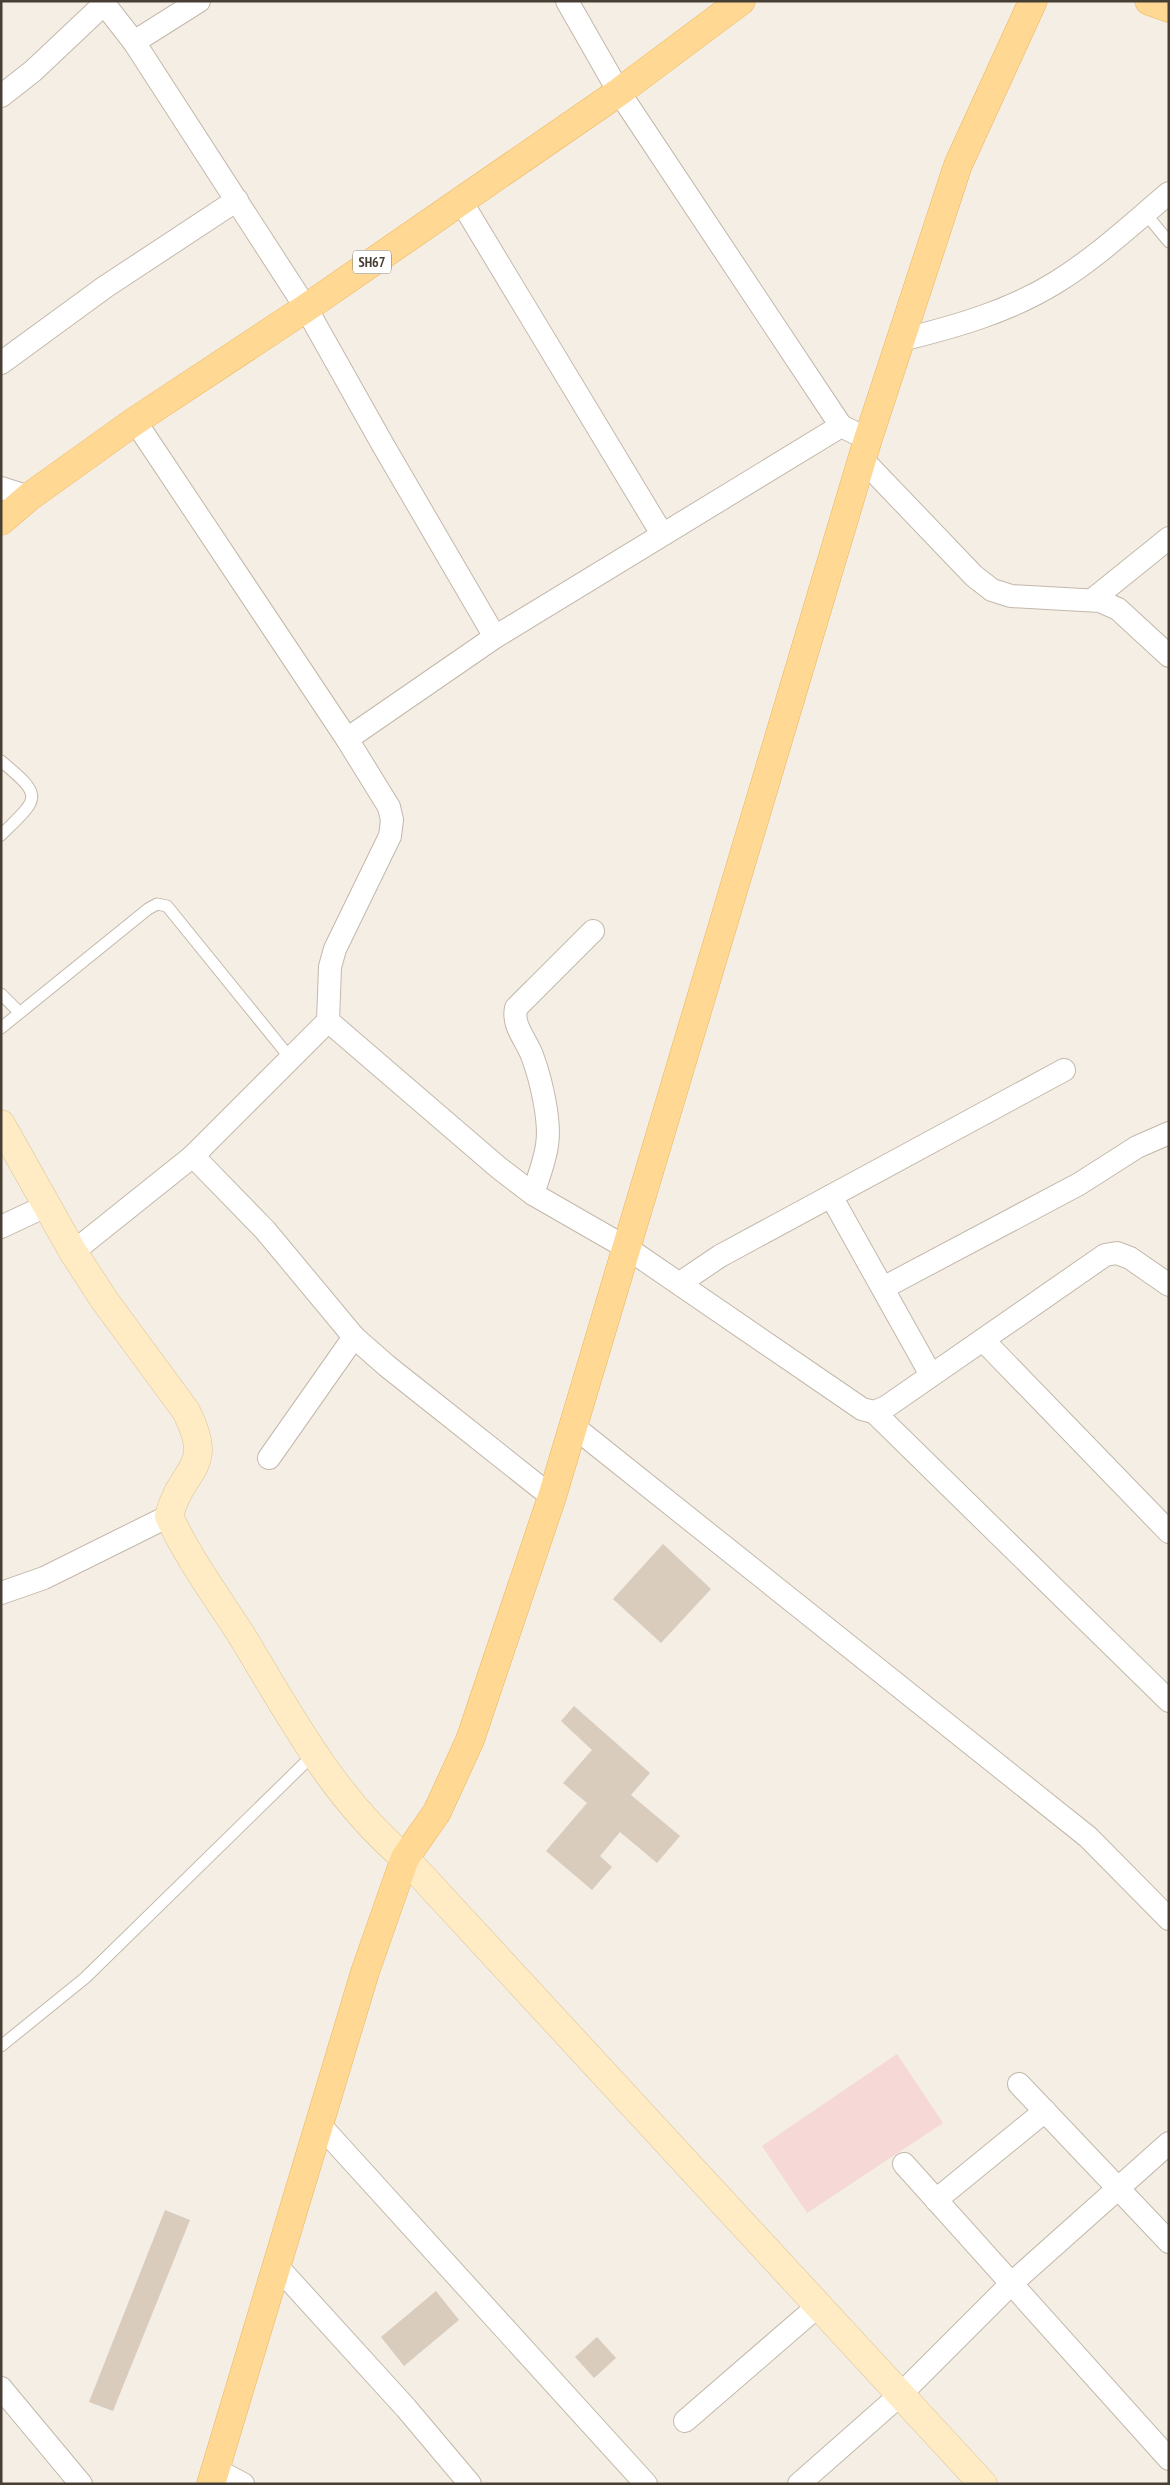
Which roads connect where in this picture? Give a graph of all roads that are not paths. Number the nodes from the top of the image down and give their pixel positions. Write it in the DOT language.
graph roads {
  1 [pos="199,1"];
  2 [pos="567,1"];
  3 [pos="740,1"];
  4 [pos="1033,1"];
  5 [pos="103,3"];
  6 [pos="134,42"];
  7 [pos="619,92"];
  8 [pos="1,96"];
  9 [pos="1169,194"];
  10 [pos="238,200"];
  11 [pos="461,201"];
  12 [pos="1145,213"];
  13 [pos="1169,242"];
  14 [pos="306,308"];
  15 [pos="901,340"];
  16 [pos="1,362"];
  17 [pos="135,421"];
  18 [pos="841,426"];
  19 [pos="865,450"];
  20 [pos="1,488"];
  21 [pos="29,497"];
  22 [pos="1,521"];
  23 [pos="662,534"];
  24 [pos="1169,538"];
  25 [pos="1092,600"];
  26 [pos="495,637"];
  27 [pos="1169,656"];
  28 [pos="347,738"];
  29 [pos="1,761"];
  30 [pos="1,835"];
  31 [pos="593,931"];
  32 [pos="1,994"];
  33 [pos="19,1012"];
  34 [pos="328,1021"];
  35 [pos="1,1028"];
  36 [pos="291,1059"];
  37 [pos="1064,1070"];
  38 [pos="1,1124"];
  39 [pos="1169,1133"];
  40 [pos="193,1156"];
  41 [pos="533,1194"];
  42 [pos="831,1196"];
  43 [pos="48,1205"];
  44 [pos="1,1227"];
  45 [pos="627,1248"];
  46 [pos="73,1252"];
  47 [pos="680,1283"];
  48 [pos="1169,1285"];
  49 [pos="882,1288"];
  50 [pos="354,1337"];
  51 [pos="983,1340"];
  52 [pos="931,1375"];
  53 [pos="874,1412"];
  54 [pos="573,1426"];
  55 [pos="269,1458"];
  56 [pos="552,1497"];
  57 [pos="169,1516"];
  58 [pos="1169,1532"];
  59 [pos="1,1594"];
  60 [pos="1169,1701"];
  61 [pos="314,1754"];
  62 [pos="405,1858"];
  63 [pos="1169,1919"];
  64 [pos="1,2046"];
  65 [pos="1019,2084"];
  66 [pos="1045,2112"];
  67 [pos="319,2124"];
  68 [pos="1169,2143"];
  69 [pos="904,2164"];
  70 [pos="1116,2188"];
  71 [pos="936,2200"];
  72 [pos="1169,2242"];
  73 [pos="276,2265"];
  74 [pos="1012,2284"];
  75 [pos="818,2306"];
  76 [pos="1,2388"];
  77 [pos="900,2395"];
  78 [pos="685,2421"];
  79 [pos="1169,2459"];
  80 [pos="213,2476"];
  81 [pos="640,2482"];
  82 [pos="81,2484"];
  83 [pos="243,2484"];
  84 [pos="470,2484"];
  85 [pos="799,2484"];
  86 [pos="983,2484"];
  1 -- 6 [label="street"];
  2 -- 7 [label="street"];
  3 -- 7 [label="main road, SH67"];
  4 -- 15 [label="main road"];
  5 -- 6 [label="street"];
  5 -- 8 [label="street"];
  6 -- 10 [label="street"];
  7 -- 11 [label="main road, SH67"];
  7 -- 18 [label="street"];
  9 -- 12 [label="street"];
  10 -- 14 [label="street"];
  10 -- 16 [label="street"];
  11 -- 14 [label="main road, SH67"];
  11 -- 23 [label="street"];
  12 -- 13 [label="lane"];
  12 -- 15 [label="street"];
  14 -- 17 [label="main road, SH67"];
  14 -- 26 [label="street"];
  15 -- 19 [label="main road"];
  17 -- 21 [label="main road, SH67"];
  17 -- 28 [label="street"];
  18 -- 19 [label="street"];
  18 -- 23 [label="street"];
  19 -- 25 [label="street"];
  19 -- 45 [label="main road"];
  20 -- 21 [label="street"];
  21 -- 22 [label="main road, SH67"];
  23 -- 26 [label="street"];
  24 -- 25 [label="street"];
  25 -- 27 [label="street"];
  26 -- 28 [label="street"];
  28 -- 34 [label="street"];
  29 -- 30 [label="lane"];
  31 -- 41 [label="street"];
  32 -- 33 [label="lane"];
  33 -- 35 [label="lane"];
  33 -- 36 [label="lane"];
  34 -- 36 [label="street"];
  34 -- 41 [label="street"];
  36 -- 40 [label="street"];
  37 -- 42 [label="street"];
  38 -- 43 [label="main road"];
  39 -- 49 [label="street"];
  40 -- 46 [label="street"];
  40 -- 50 [label="street"];
  41 -- 45 [label="street"];
  42 -- 47 [label="street"];
  42 -- 49 [label="street"];
  43 -- 44 [label="street"];
  43 -- 46 [label="main road"];
  45 -- 47 [label="street"];
  45 -- 54 [label="main road"];
  46 -- 57 [label="main road"];
  47 -- 53 [label="street"];
  48 -- 51 [label="street"];
  49 -- 52 [label="street"];
  50 -- 55 [label="street"];
  50 -- 56 [label="street"];
  51 -- 52 [label="street"];
  51 -- 58 [label="street"];
  52 -- 53 [label="street"];
  53 -- 60 [label="street"];
  54 -- 56 [label="main road"];
  54 -- 63 [label="street"];
  56 -- 62 [label="main road"];
  57 -- 59 [label="street"];
  57 -- 61 [label="main road"];
  61 -- 62 [label="main road"];
  61 -- 64 [label="lane"];
  62 -- 67 [label="main road"];
  62 -- 75 [label="main road"];
  65 -- 66 [label="street"];
  66 -- 70 [label="street"];
  66 -- 71 [label="street"];
  67 -- 73 [label="main road"];
  67 -- 81 [label="street"];
  68 -- 70 [label="street"];
  69 -- 71 [label="street"];
  70 -- 72 [label="street"];
  70 -- 74 [label="street"];
  71 -- 74 [label="street"];
  73 -- 80 [label="main road"];
  73 -- 84 [label="street"];
  74 -- 77 [label="street"];
  74 -- 79 [label="street"];
  75 -- 77 [label="main road"];
  75 -- 78 [label="street"];
  76 -- 82 [label="street"];
  77 -- 85 [label="street"];
  77 -- 86 [label="main road"];
  80 -- 83 [label="street"];
}
